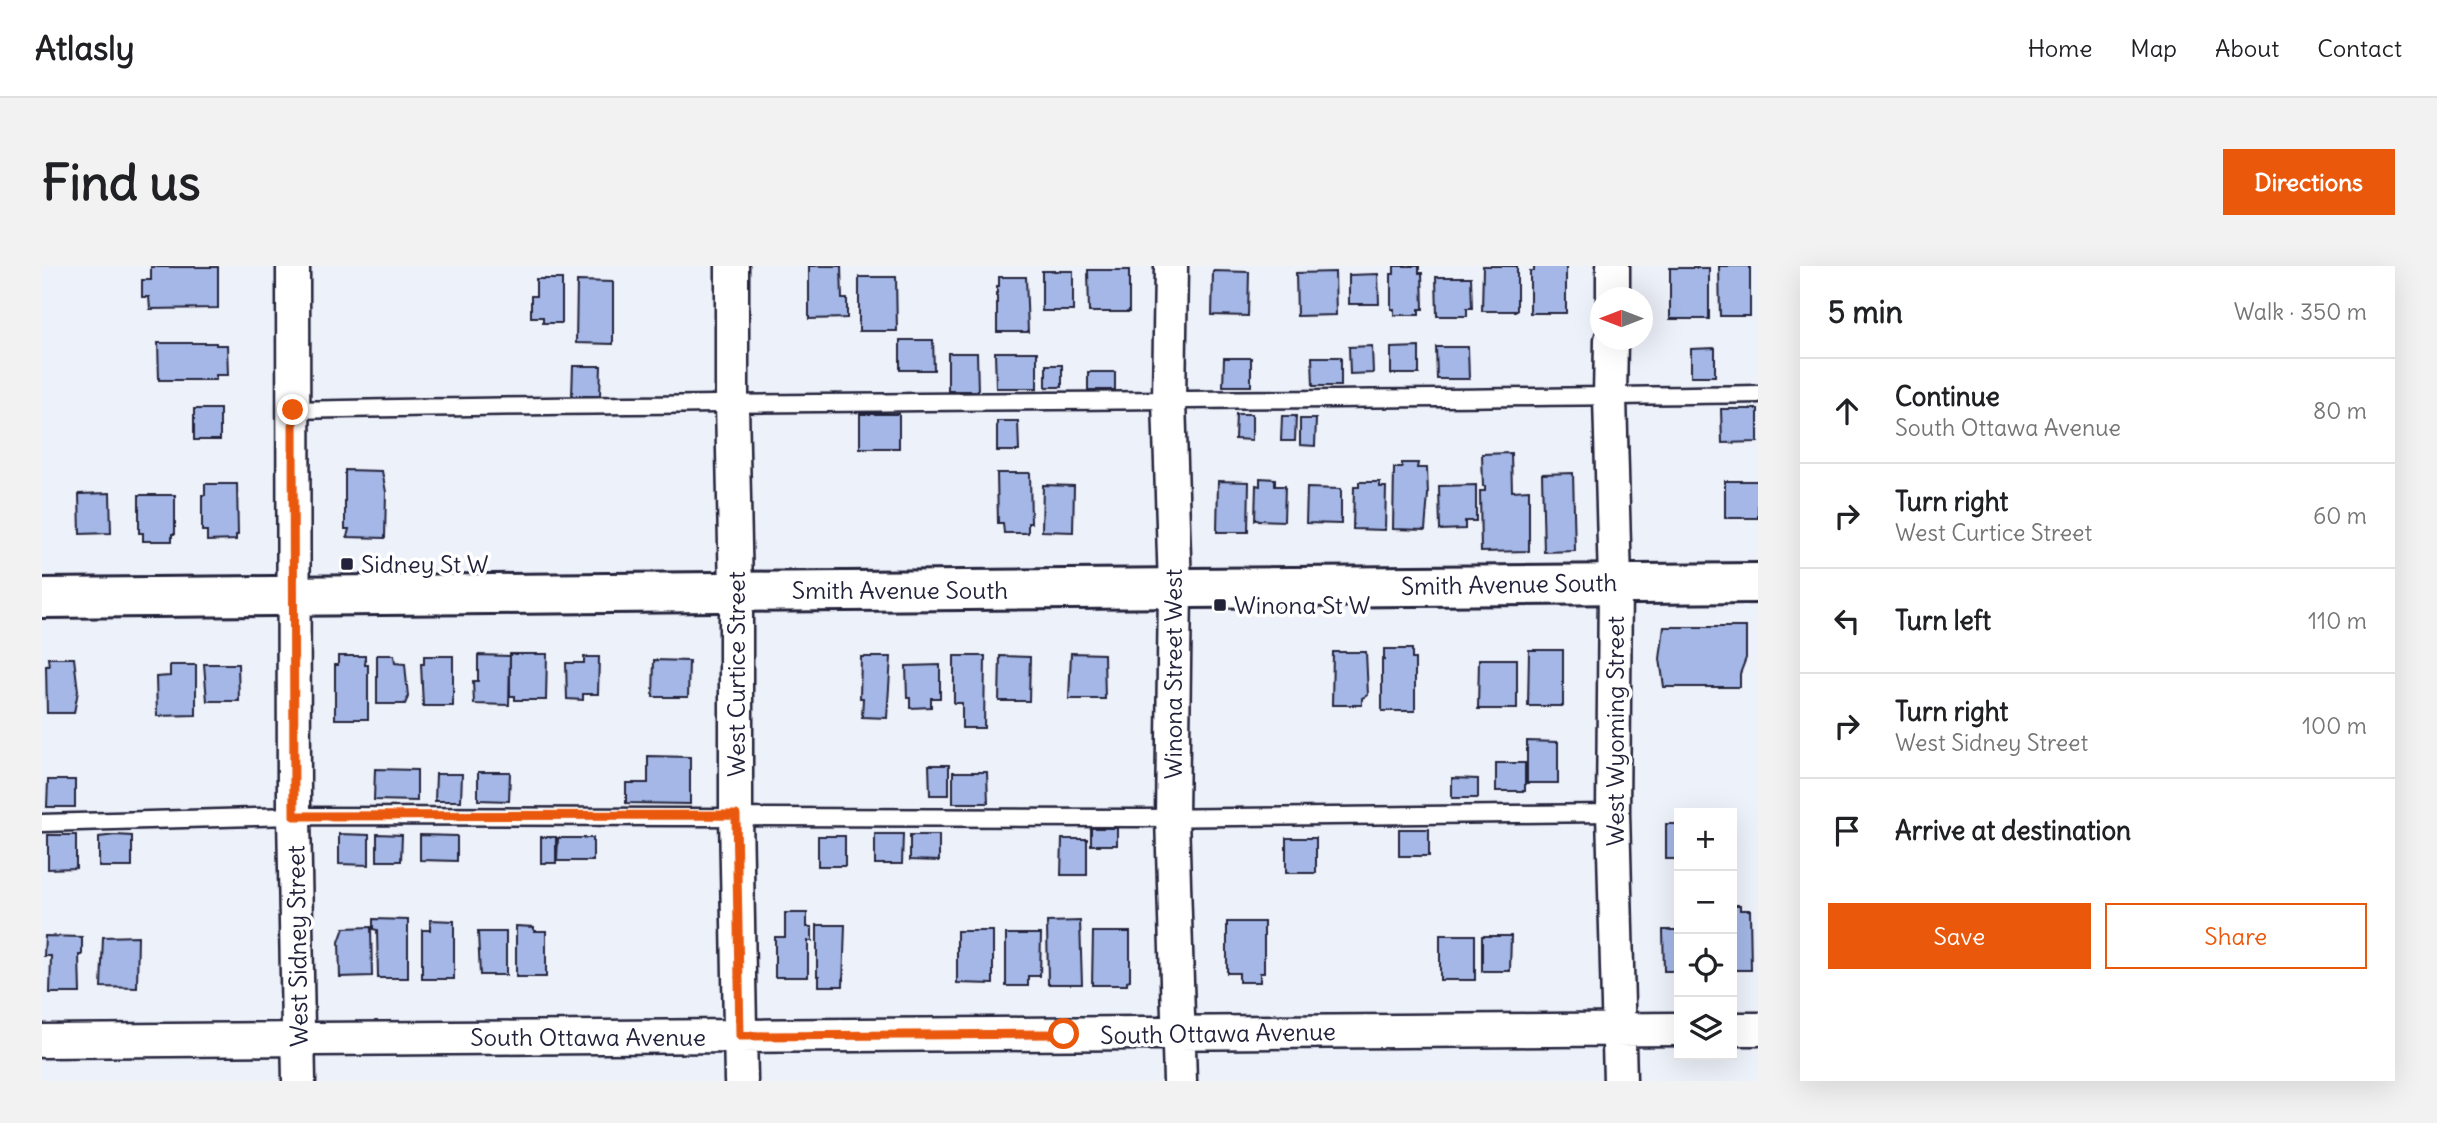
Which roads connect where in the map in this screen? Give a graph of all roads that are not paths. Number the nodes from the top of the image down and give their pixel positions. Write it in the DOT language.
graph roads {
  1 [pos="293,266"];
  2 [pos="732,266"];
  3 [pos="1171,266"];
  4 [pos="1613,266"];
  5 [pos="1612,287"];
  6 [pos="1612,350"];
  7 [pos="1758,394"];
  8 [pos="1610,397"];
  9 [pos="1170,401"];
  10 [pos="732,403"];
  11 [pos="293,410"];
  12 [pos="1615,583"];
  13 [pos="1758,583"];
  14 [pos="1175,588"];
  15 [pos="736,592"];
  16 [pos="293,595"];
  17 [pos="42,598"];
  18 [pos="1613,813"];
  19 [pos="736,815"];
  20 [pos="294,816"];
  21 [pos="1172,817"];
  22 [pos="42,823"];
  23 [pos="1619,1029"];
  24 [pos="1674,1029"];
  25 [pos="1737,1029"];
  26 [pos="1758,1029"];
  27 [pos="1180,1033"];
  28 [pos="740,1036"];
  29 [pos="299,1040"];
  30 [pos="42,1041"];
  31 [pos="299,1081"];
  32 [pos="741,1081"];
  33 [pos="1180,1081"];
  34 [pos="1620,1081"];
  1 -- 11 [label="street, West Sidney Street"];
  2 -- 10 [label="street, West Curtice Street"];
  3 -- 9 [label="street, Winona Street West"];
  4 -- 5 [label="street"];
  6 -- 8 [label="street, West Wyoming Street"];
  7 -- 8 [label="lane"];
  8 -- 9 [label="lane"];
  8 -- 12 [label="street, West Wyoming Street"];
  9 -- 10 [label="lane"];
  9 -- 14 [label="street, Winona Street West"];
  10 -- 11 [label="lane"];
  10 -- 15 [label="street, West Curtice Street"];
  11 -- 16 [label="street, West Sidney Street"];
  12 -- 13 [label="main road, Smith Avenue South"];
  12 -- 14 [label="main road, Smith Avenue South"];
  12 -- 18 [label="street, West Wyoming Street"];
  14 -- 15 [label="main road, Smith Avenue South"];
  14 -- 21 [label="street, Winona Street West"];
  15 -- 16 [label="main road, Smith Avenue South"];
  15 -- 19 [label="street, West Curtice Street"];
  16 -- 17 [label="main road, Smith Avenue South"];
  16 -- 20 [label="street, West Sidney Street"];
  18 -- 21 [label="lane"];
  18 -- 23 [label="street, West Wyoming Street"];
  19 -- 20 [label="lane"];
  19 -- 21 [label="lane"];
  19 -- 28 [label="street, West Curtice Street"];
  20 -- 22 [label="lane"];
  20 -- 29 [label="street, West Sidney Street"];
  21 -- 27 [label="street, Winona Street West"];
  23 -- 24 [label="street, South Ottawa Avenue"];
  23 -- 27 [label="street, South Ottawa Avenue"];
  23 -- 34 [label="street, West Wyoming Street"];
  25 -- 26 [label="street"];
  27 -- 28 [label="street, South Ottawa Avenue"];
  27 -- 33 [label="street, Winona Street West"];
  28 -- 29 [label="street, South Ottawa Avenue"];
  28 -- 32 [label="street, West Curtice Street"];
  29 -- 30 [label="street, South Ottawa Avenue"];
  29 -- 31 [label="street, West Sidney Street"];
}
